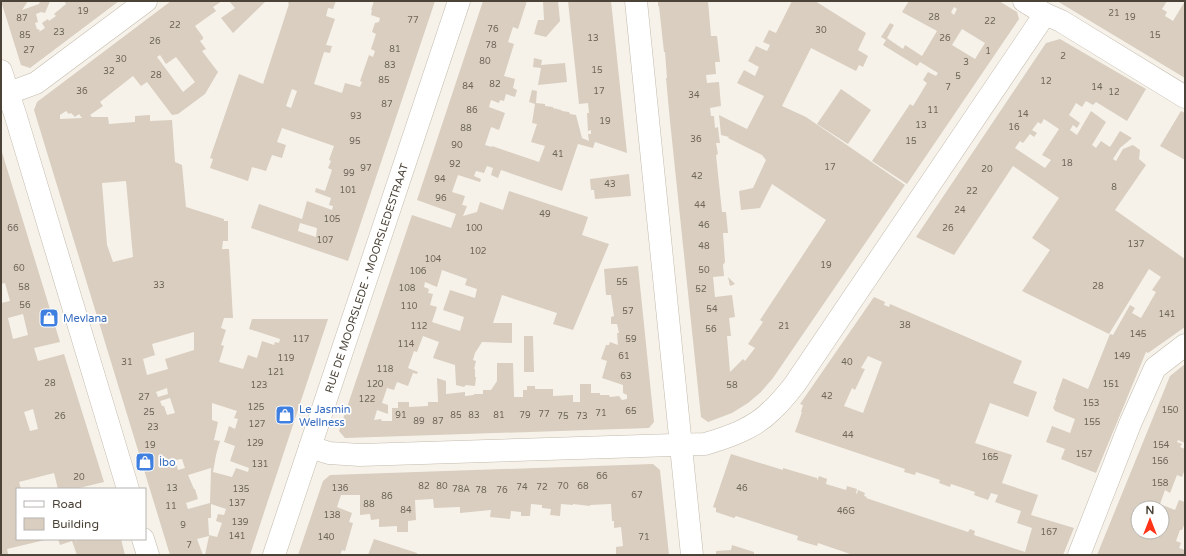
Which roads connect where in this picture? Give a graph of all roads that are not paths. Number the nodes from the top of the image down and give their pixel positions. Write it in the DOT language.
graph roads {
  1 [pos="146,1"];
  2 [pos="459,1"];
  3 [pos="636,1"];
  4 [pos="1024,1"];
  5 [pos="1045,14"];
  6 [pos="1,71"];
  7 [pos="9,93"];
  8 [pos="1185,97"];
  9 [pos="1185,345"];
  10 [pos="681,445"];
  11 [pos="310,447"];
  12 [pos="128,488"];
  13 [pos="143,540"];
  14 [pos="148,555"];
  15 [pos="274,555"];
  16 [pos="692,555"];
  17 [pos="1079,555"];
  1 -- 7 [label="street"];
  2 -- 11 [label="street, RUE DE MOORSLEDE - MOORSLEDESTRAAT"];
  3 -- 10 [label="street"];
  4 -- 5 [label="street"];
  5 -- 8 [label="street"];
  5 -- 10 [label="street"];
  6 -- 7 [label="street"];
  7 -- 12 [label="street"];
  9 -- 17 [label="street"];
  10 -- 11 [label="street"];
  10 -- 16 [label="street"];
  11 -- 15 [label="street, RUE DE MOORSLEDE - MOORSLEDESTRAAT"];
  13 -- 14 [label="street"];
}
